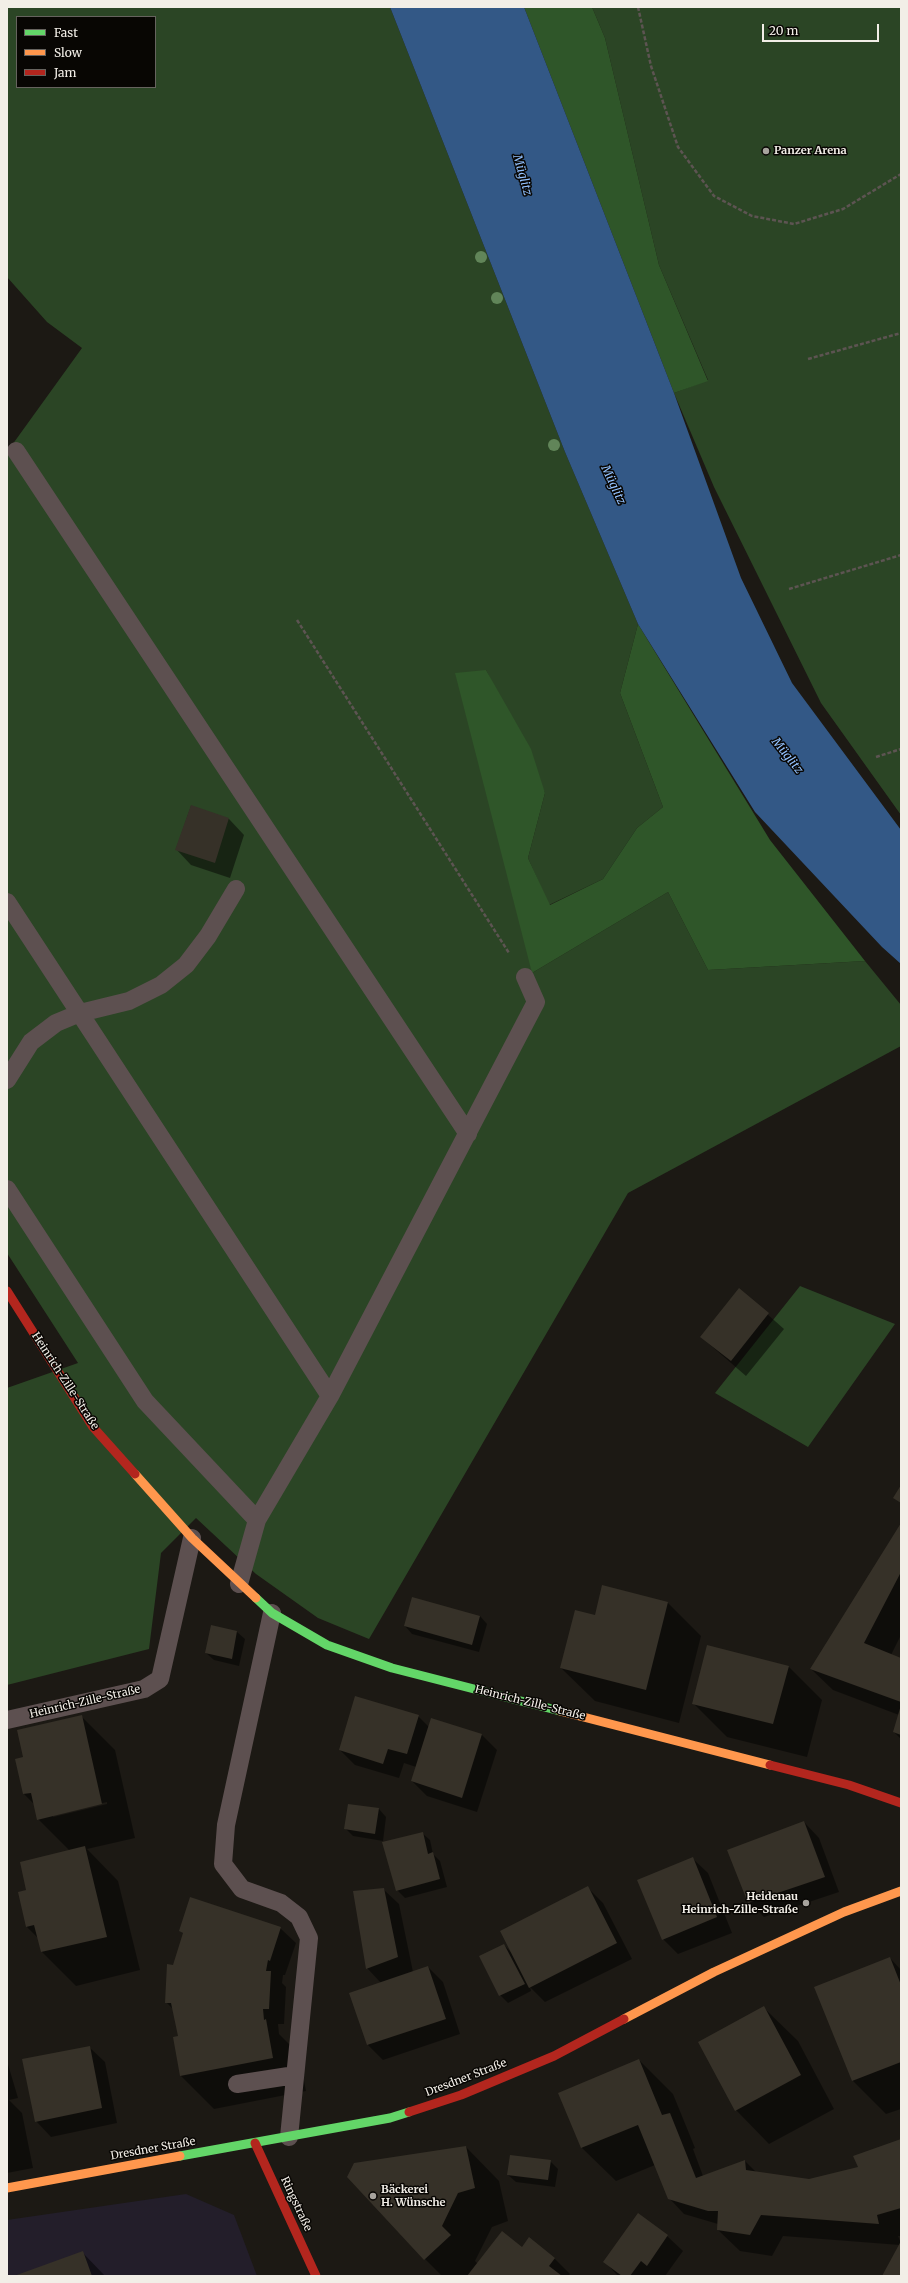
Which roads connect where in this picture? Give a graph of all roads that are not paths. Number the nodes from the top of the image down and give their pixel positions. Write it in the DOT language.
graph roads {
  1 [pos="16,451"];
  2 [pos="236,889"];
  3 [pos="7,902"];
  4 [pos="525,977"];
  5 [pos="80,1013"];
  6 [pos="7,1080"];
  7 [pos="468,1134"];
  8 [pos="7,1189"];
  9 [pos="7,1291"];
  10 [pos="330,1396"];
  11 [pos="258,1520"];
  12 [pos="192,1538"];
  13 [pos="239,1584"];
  14 [pos="272,1613"];
  15 [pos="7,1720"];
  16 [pos="901,1803"];
  17 [pos="901,1891"];
  18 [pos="295,2075"];
  19 [pos="237,2084"];
  20 [pos="289,2137"];
  21 [pos="255,2143"];
  22 [pos="7,2188"];
  23 [pos="316,2276"];
  1 -- 7 [label="lane"];
  2 -- 5 [label="lane"];
  3 -- 5 [label="lane"];
  4 -- 7 [label="lane"];
  5 -- 6 [label="lane"];
  5 -- 10 [label="lane"];
  7 -- 10 [label="lane"];
  8 -- 11 [label="lane"];
  9 -- 12 [label="street, Heinrich-Zille-Straße"];
  10 -- 11 [label="lane"];
  11 -- 13 [label="lane"];
  12 -- 13 [label="street, Heinrich-Zille-Straße"];
  12 -- 15 [label="lane, Heinrich-Zille-Straße"];
  13 -- 14 [label="street, Heinrich-Zille-Straße"];
  14 -- 16 [label="street, Heinrich-Zille-Straße"];
  14 -- 18 [label="lane"];
  17 -- 20 [label="street, Dresdner Straße"];
  18 -- 19 [label="lane"];
  18 -- 20 [label="lane"];
  20 -- 21 [label="street, Dresdner Straße"];
  21 -- 22 [label="street, Dresdner Straße"];
  21 -- 23 [label="street, Ringstraße"];
}
